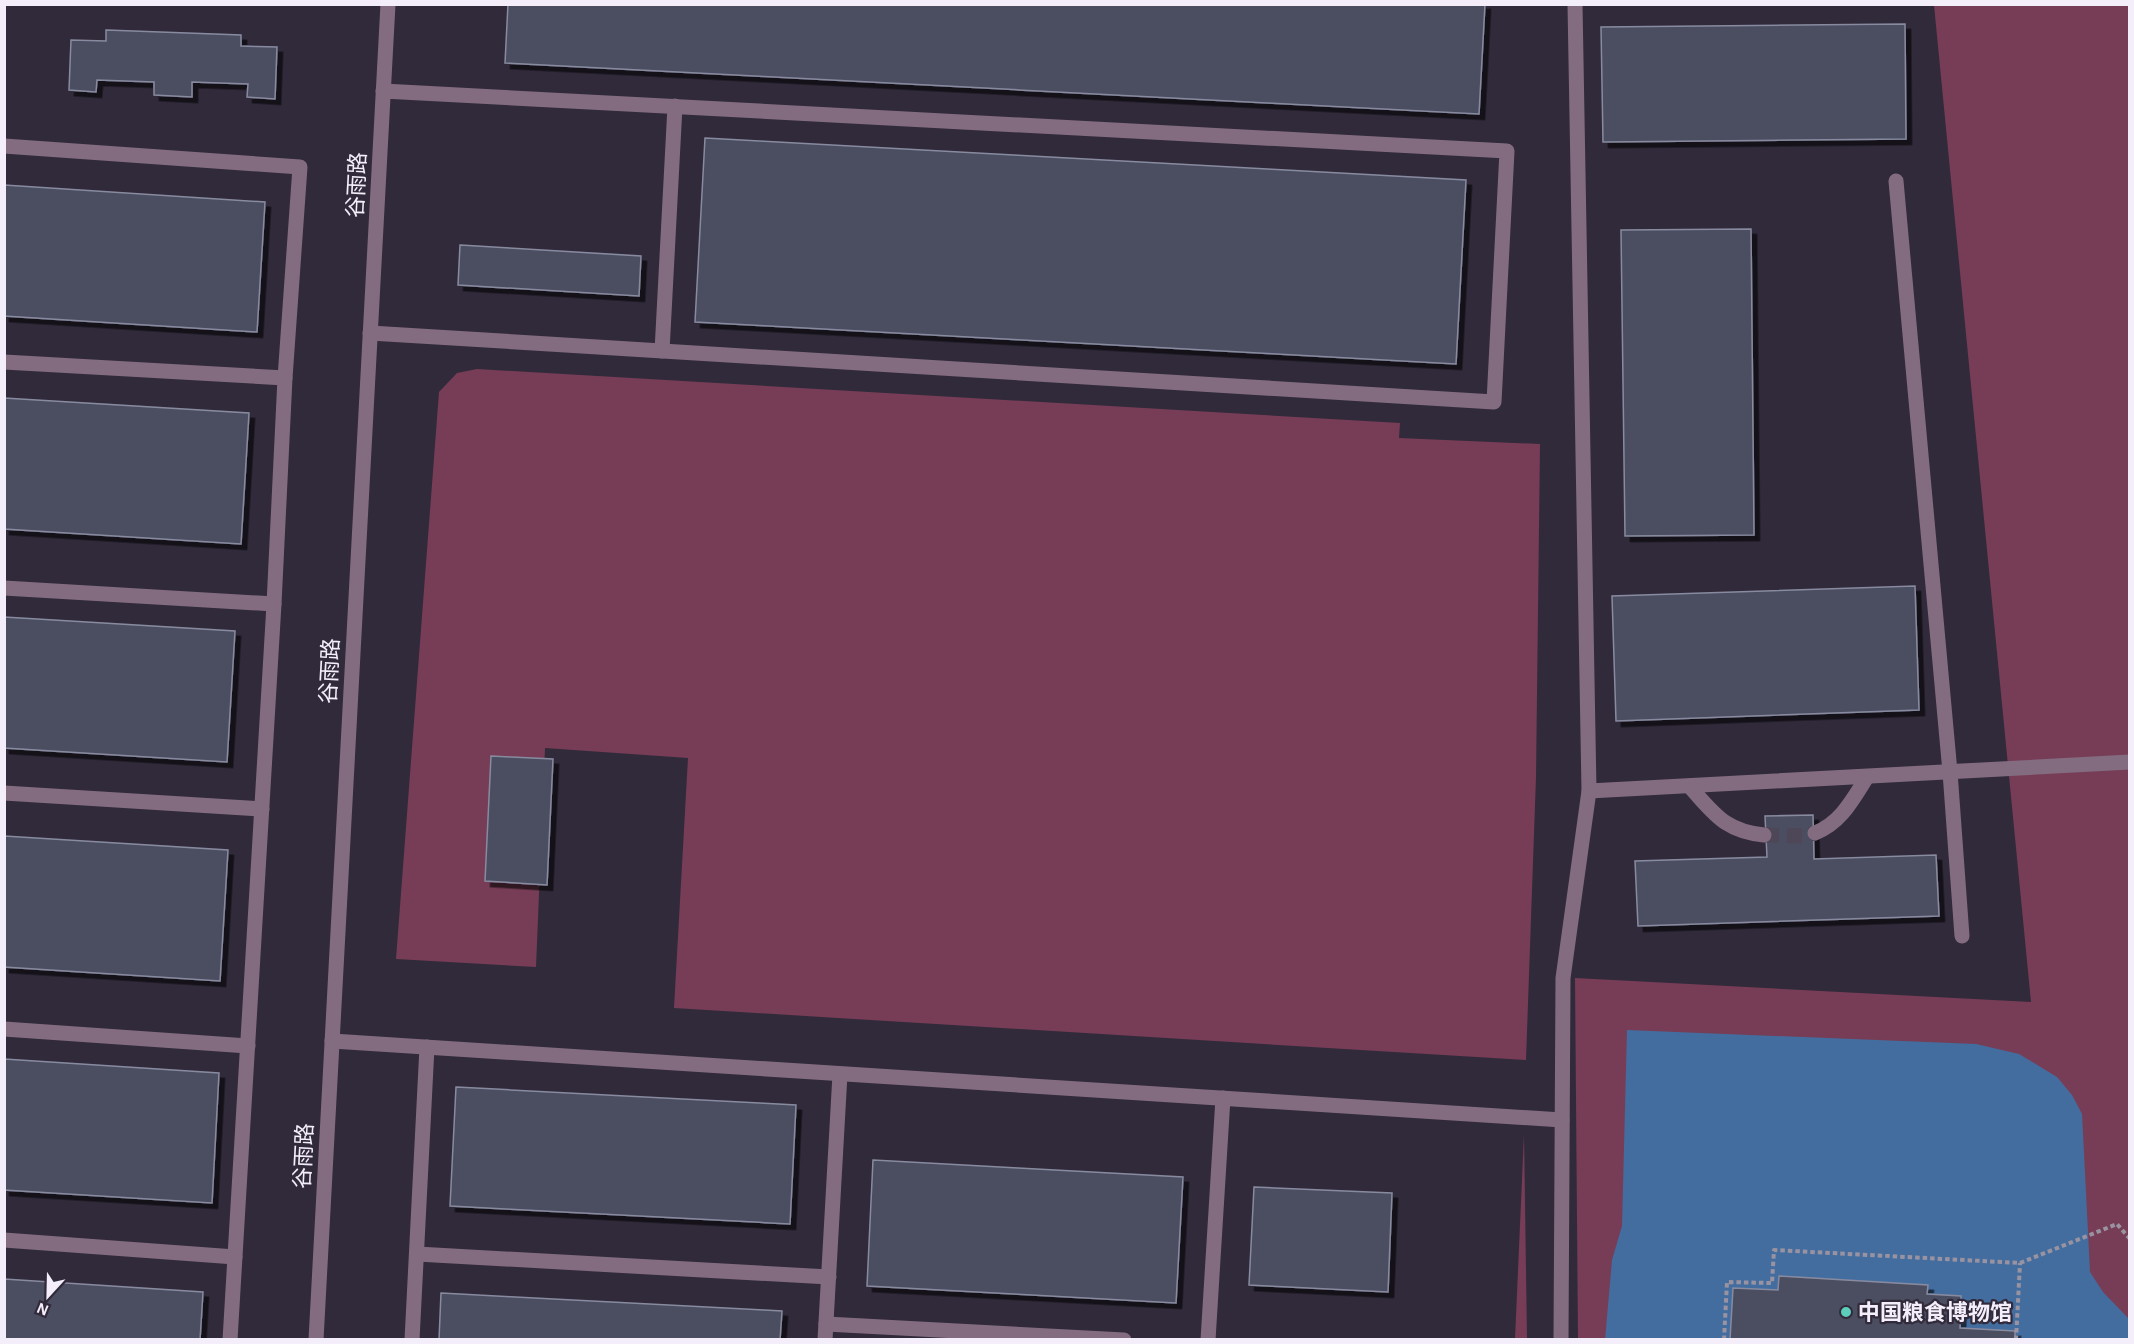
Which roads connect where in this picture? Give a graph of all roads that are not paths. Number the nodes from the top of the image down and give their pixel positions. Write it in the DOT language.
graph roads {
  1 [pos="388,4"];
  2 [pos="1575,4"];
  3 [pos="383,91"];
  4 [pos="675,106"];
  5 [pos="4,146"];
  6 [pos="1896,181"];
  7 [pos="370,333"];
  8 [pos="662,351"];
  9 [pos="4,362"];
  10 [pos="285,378"];
  11 [pos="4,588"];
  12 [pos="274,604"];
  13 [pos="2130,762"];
  14 [pos="1950,772"];
  15 [pos="1867,777"];
  16 [pos="1689,786"];
  17 [pos="1589,791"];
  18 [pos="4,794"];
  19 [pos="262,808"];
  20 [pos="1815,833"];
  21 [pos="1764,835"];
  22 [pos="1962,936"];
  23 [pos="4,1029"];
  24 [pos="332,1041"];
  25 [pos="248,1046"];
  26 [pos="427,1047"];
  27 [pos="840,1074"];
  28 [pos="1223,1098"];
  29 [pos="1562,1120"];
  30 [pos="4,1240"];
  31 [pos="417,1254"];
  32 [pos="235,1257"];
  33 [pos="829,1277"];
  34 [pos="826,1324"];
  35 [pos="230,1340"];
  36 [pos="316,1340"];
  37 [pos="412,1340"];
  38 [pos="825,1340"];
  39 [pos="1124,1340"];
  40 [pos="1208,1340"];
  41 [pos="1561,1340"];
  1 -- 3 [label="street, 谷雨路"];
  2 -- 17 [label="street"];
  3 -- 4 [label="street"];
  3 -- 7 [label="street, 谷雨路"];
  4 -- 8 [label="street"];
  4 -- 8 [label="street"];
  5 -- 10 [label="street"];
  6 -- 14 [label="street"];
  7 -- 8 [label="street"];
  7 -- 24 [label="street, 谷雨路"];
  9 -- 10 [label="street"];
  10 -- 12 [label="street"];
  11 -- 12 [label="street"];
  12 -- 19 [label="street"];
  13 -- 14 [label="street"];
  14 -- 15 [label="street"];
  14 -- 22 [label="street"];
  15 -- 16 [label="street"];
  15 -- 20 [label="street"];
  16 -- 17 [label="street"];
  16 -- 21 [label="street"];
  17 -- 29 [label="street"];
  18 -- 19 [label="street"];
  19 -- 25 [label="street"];
  23 -- 25 [label="street"];
  24 -- 26 [label="street"];
  24 -- 36 [label="street, 谷雨路"];
  25 -- 32 [label="street"];
  26 -- 27 [label="street"];
  26 -- 31 [label="street"];
  27 -- 28 [label="street"];
  27 -- 33 [label="street"];
  28 -- 29 [label="street"];
  28 -- 40 [label="street"];
  29 -- 41 [label="street"];
  30 -- 32 [label="street"];
  31 -- 33 [label="street"];
  31 -- 37 [label="street"];
  32 -- 35 [label="street"];
  33 -- 34 [label="street"];
  34 -- 38 [label="street"];
  34 -- 39 [label="street"];
}
